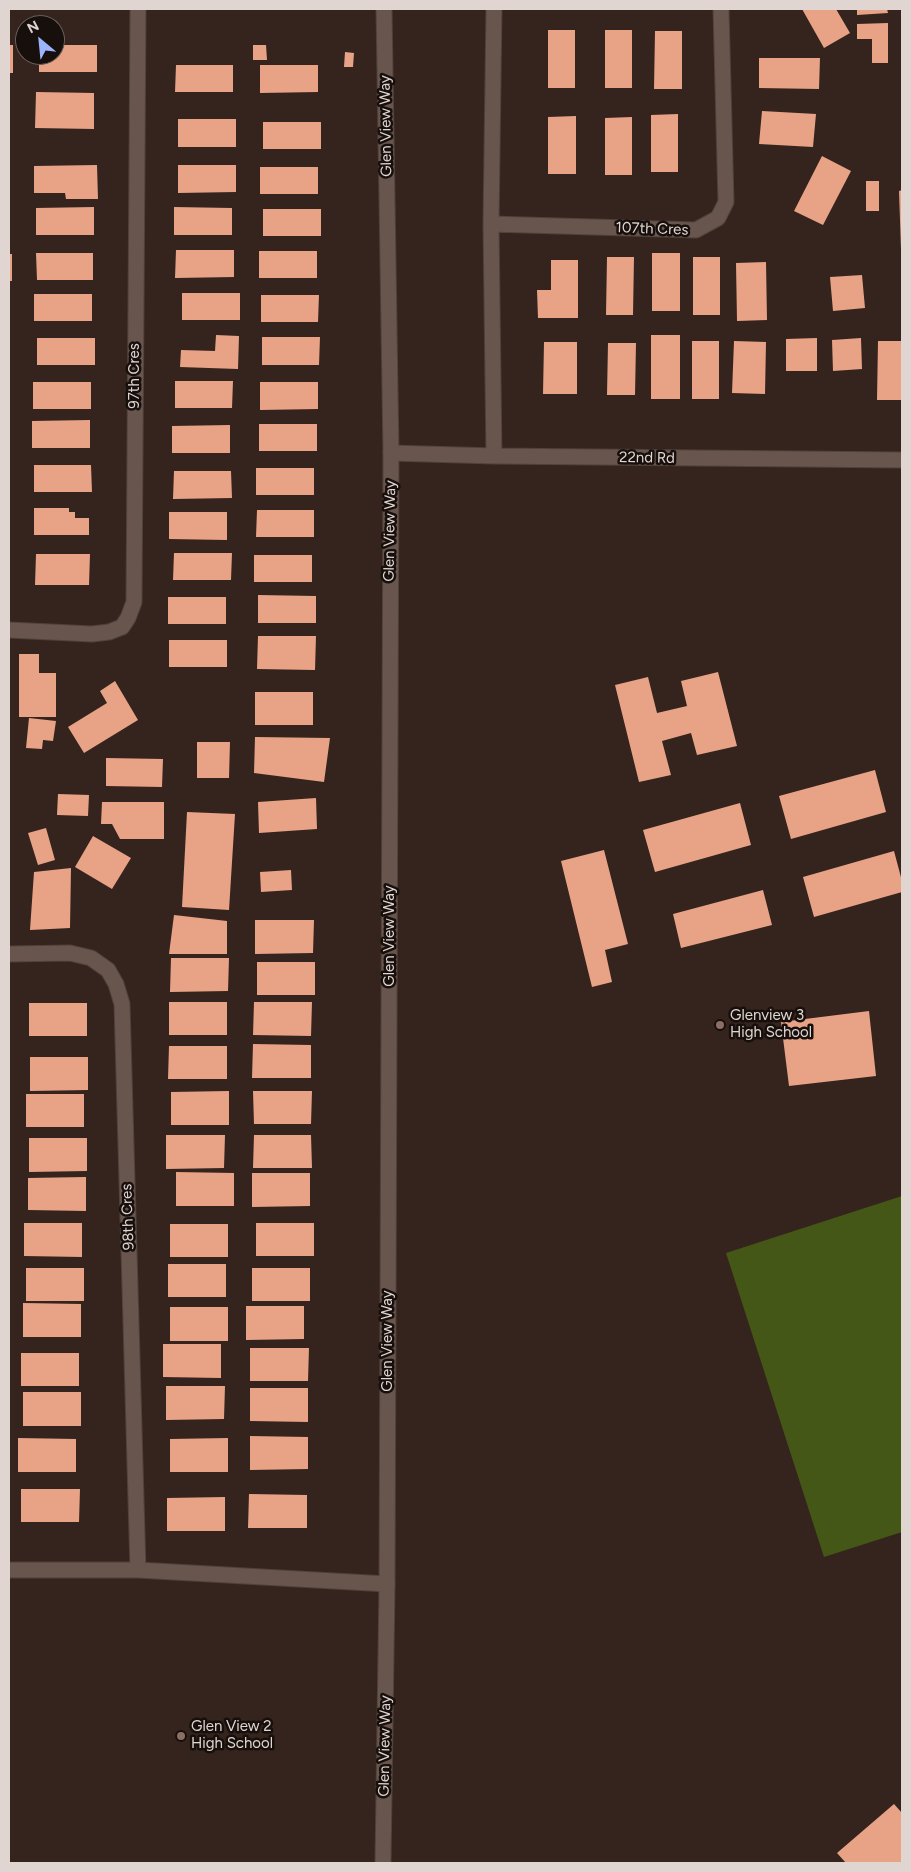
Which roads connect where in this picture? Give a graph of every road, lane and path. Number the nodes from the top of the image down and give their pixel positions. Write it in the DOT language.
graph roads {
  1 [pos="138,9"];
  2 [pos="384,9"];
  3 [pos="494,9"];
  4 [pos="721,9"];
  5 [pos="491,224"];
  6 [pos="391,453"];
  7 [pos="494,456"];
  8 [pos="902,460"];
  9 [pos="9,630"];
  10 [pos="9,954"];
  11 [pos="9,1570"];
  12 [pos="138,1570"];
  13 [pos="387,1584"];
  14 [pos="383,1863"];
  1 -- 9 [label="street, 97th Cres"];
  2 -- 6 [label="street, Glen View Way"];
  3 -- 5 [label="street"];
  4 -- 5 [label="street, 107th Cres"];
  5 -- 7 [label="street"];
  6 -- 7 [label="street, 22nd Rd"];
  6 -- 13 [label="street, Glen View Way"];
  7 -- 8 [label="street, 22nd Rd"];
  10 -- 12 [label="street, 98th Cres"];
  11 -- 12 [label="street"];
  12 -- 13 [label="street"];
  13 -- 14 [label="street, Glen View Way"];
}
